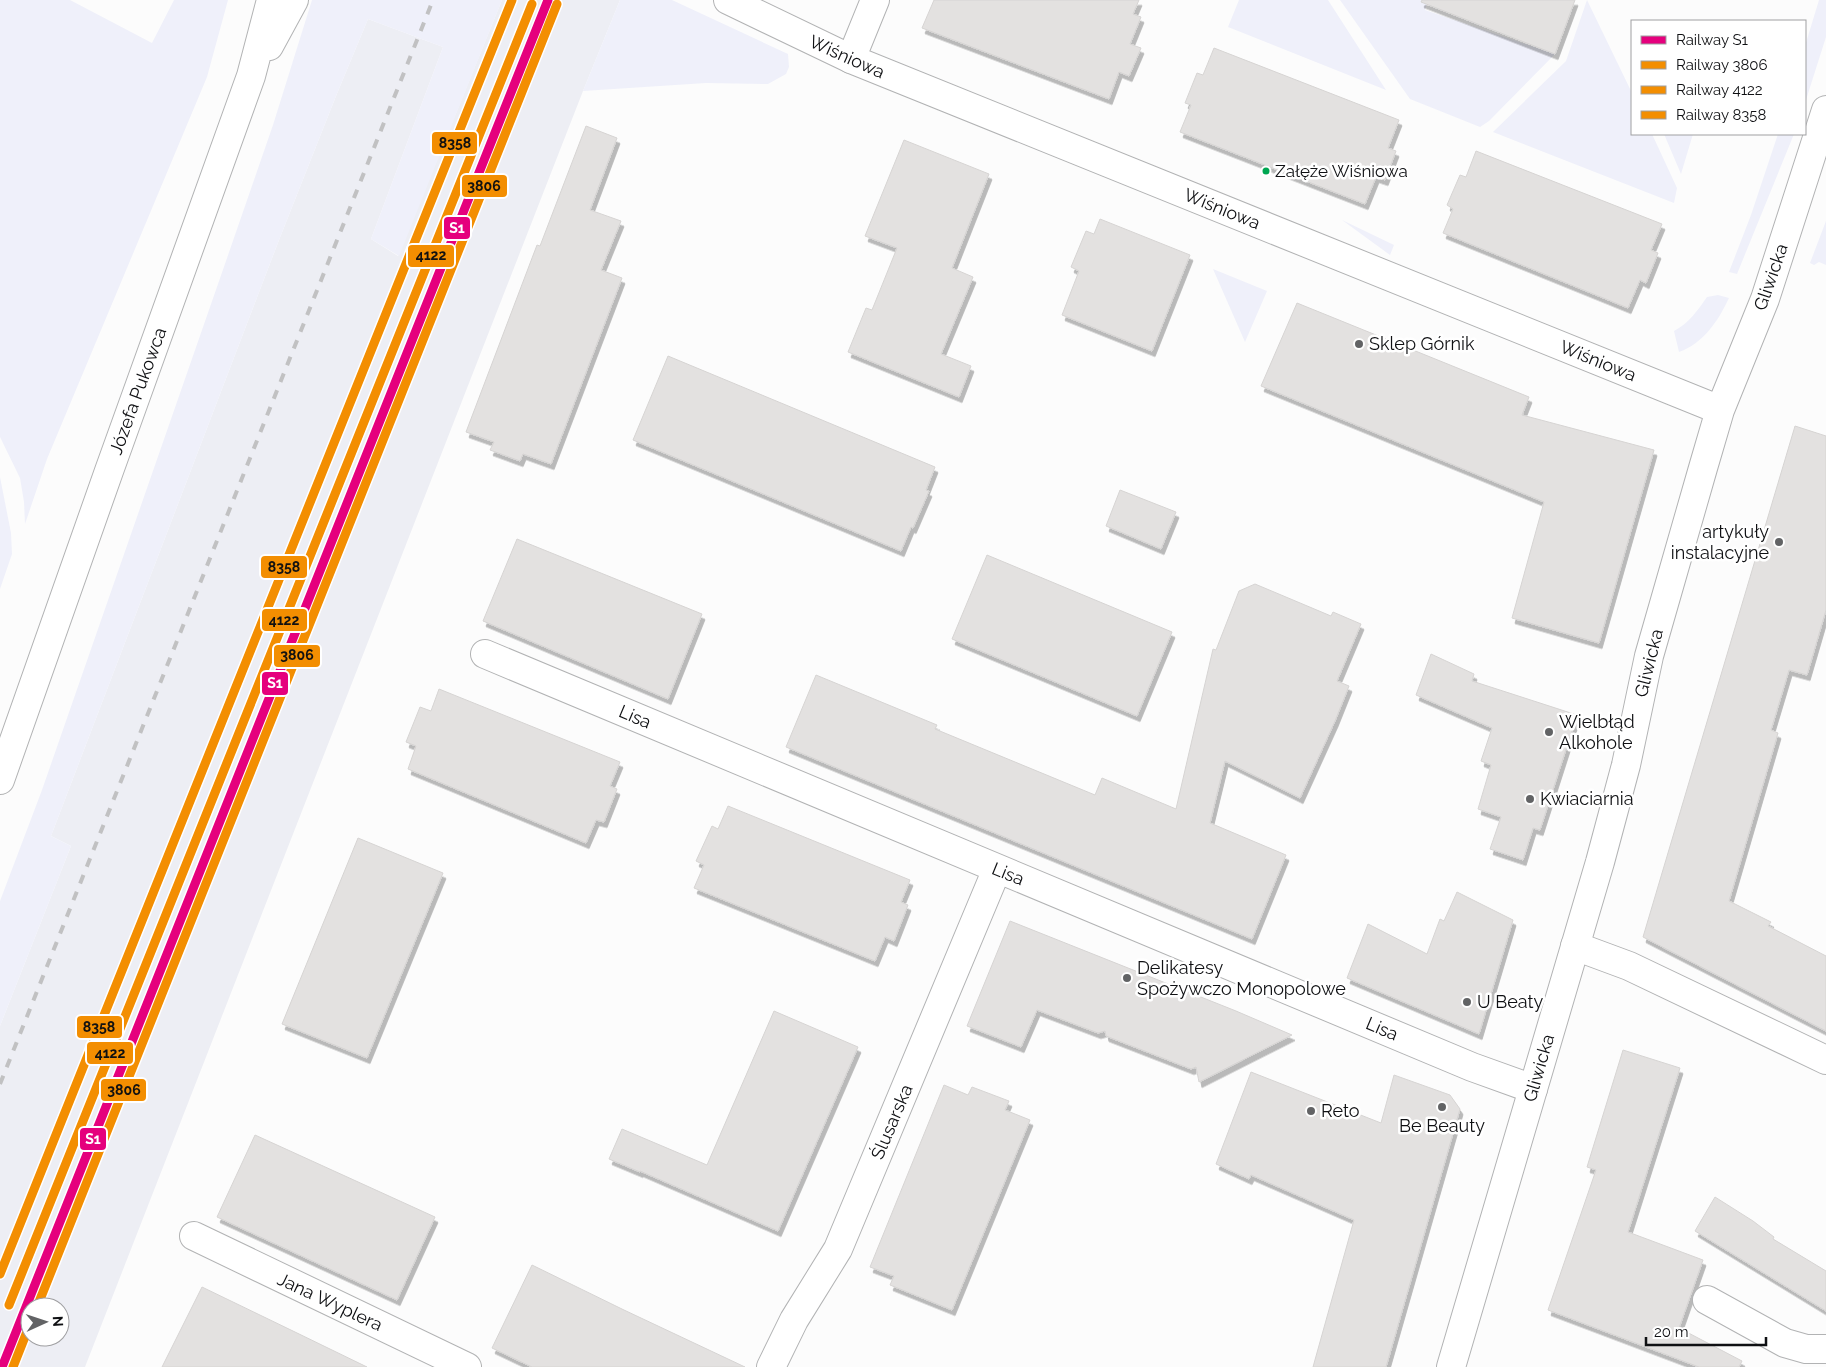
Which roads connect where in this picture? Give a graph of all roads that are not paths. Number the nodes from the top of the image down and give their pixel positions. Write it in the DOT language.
graph roads {
  1 [pos="271,0"];
  2 [pos="294,0"];
  3 [pos="728,0"];
  4 [pos="875,0"];
  5 [pos="851,59"];
  6 [pos="251,76"];
  7 [pos="1826,110"];
  8 [pos="1720,410"];
  9 [pos="486,654"];
  10 [pos="0,780"];
  11 [pos="997,869"];
  12 [pos="1575,946"];
  13 [pos="1826,1060"];
  14 [pos="1533,1089"];
  15 [pos="194,1236"];
  16 [pos="1707,1300"];
  17 [pos="1826,1349"];
  18 [pos="468,1367"];
  19 [pos="771,1367"];
  20 [pos="1450,1367"];
  1 -- 6 [label="street, Józefa Pukowca"];
  2 -- 6 [label="street"];
  3 -- 5 [label="street, Wiśniowa"];
  4 -- 5 [label="street"];
  5 -- 8 [label="street, Wiśniowa"];
  6 -- 10 [label="street, Józefa Pukowca"];
  7 -- 8 [label="street, Gliwicka"];
  8 -- 12 [label="street, Gliwicka"];
  9 -- 11 [label="street, Lisa"];
  11 -- 14 [label="street, Lisa"];
  11 -- 19 [label="street, Ślusarska"];
  12 -- 13 [label="street"];
  12 -- 14 [label="street, Gliwicka"];
  14 -- 20 [label="street, Gliwicka"];
  15 -- 18 [label="street, Jana Wyplera"];
  16 -- 17 [label="street"];
}
